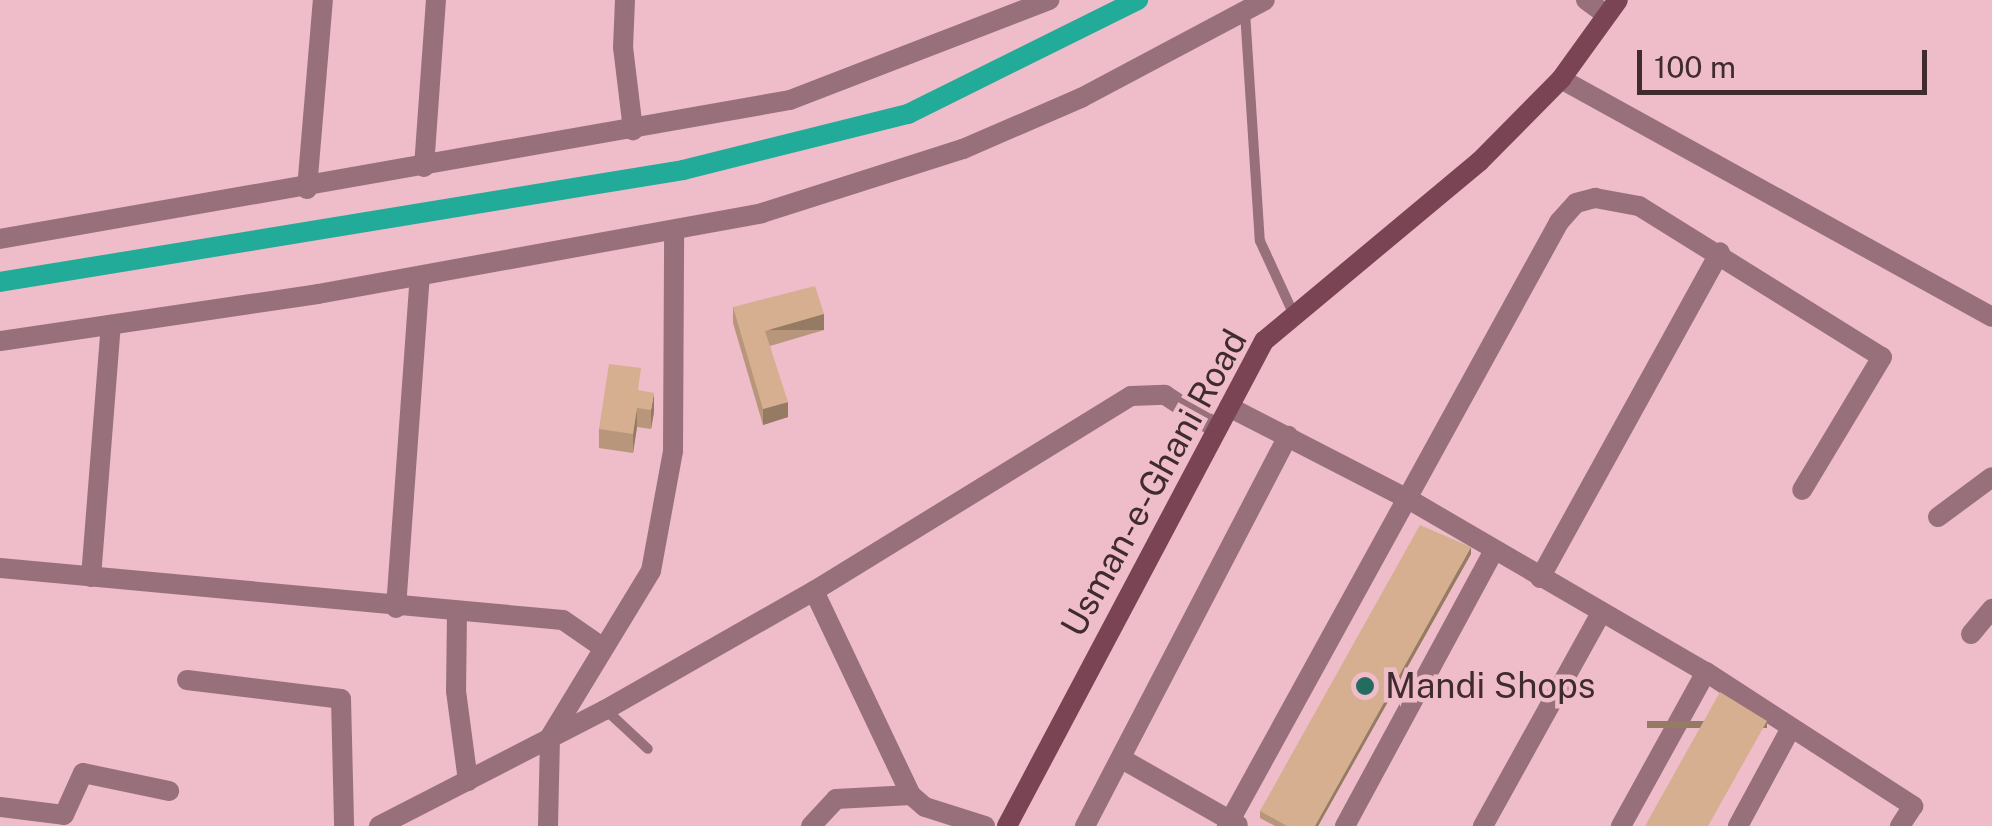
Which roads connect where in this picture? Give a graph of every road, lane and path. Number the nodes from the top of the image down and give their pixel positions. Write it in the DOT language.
graph roads {
  1 [pos="323,0"];
  2 [pos="436,0"];
  3 [pos="625,0"];
  4 [pos="1049,0"];
  5 [pos="1265,0"];
  6 [pos="1586,0"];
  7 [pos="1242,6"];
  8 [pos="1612,7"];
  9 [pos="1561,79"];
  10 [pos="633,130"];
  11 [pos="424,167"];
  12 [pos="306,188"];
  13 [pos="674,233"];
  14 [pos="0,239"];
  15 [pos="1720,252"];
  16 [pos="420,277"];
  17 [pos="1992,317"];
  18 [pos="1295,318"];
  19 [pos="111,325"];
  20 [pos="0,341"];
  21 [pos="1229,406"];
  22 [pos="1217,428"];
  23 [pos="1288,436"];
  24 [pos="1992,477"];
  25 [pos="1802,490"];
  26 [pos="1410,500"];
  27 [pos="1938,517"];
  28 [pos="1494,550"];
  29 [pos="0,568"];
  30 [pos="91,577"];
  31 [pos="1540,578"];
  32 [pos="814,590"];
  33 [pos="396,608"];
  34 [pos="1992,610"];
  35 [pos="457,612"];
  36 [pos="1600,615"];
  37 [pos="1971,634"];
  38 [pos="602,646"];
  39 [pos="1706,672"];
  40 [pos="188,680"];
  41 [pos="605,710"];
  42 [pos="1791,728"];
  43 [pos="550,737"];
  44 [pos="648,749"];
  45 [pos="1122,759"];
  46 [pos="468,781"];
  47 [pos="169,791"];
  48 [pos="911,795"];
  49 [pos="0,807"];
  50 [pos="386,824"];
  51 [pos="1232,824"];
  52 [pos="344,826"];
  53 [pos="548,826"];
  54 [pos="812,826"];
  55 [pos="984,826"];
  56 [pos="1007,826"];
  57 [pos="1085,826"];
  58 [pos="1346,826"];
  59 [pos="1483,826"];
  60 [pos="1620,826"];
  61 [pos="1738,826"];
  62 [pos="1900,826"];
  1 -- 12 [label="street"];
  2 -- 11 [label="street"];
  3 -- 10 [label="street"];
  4 -- 10 [label="street"];
  5 -- 7 [label="street"];
  6 -- 8 [label="street"];
  7 -- 13 [label="street"];
  7 -- 18 [label="lane"];
  8 -- 9 [label="main road, Usman-e-Ghani Road"];
  9 -- 17 [label="street"];
  9 -- 18 [label="main road, Usman-e-Ghani Road"];
  10 -- 11 [label="street"];
  11 -- 12 [label="street"];
  12 -- 14 [label="street"];
  13 -- 16 [label="street"];
  13 -- 38 [label="street"];
  15 -- 25 [label="street"];
  15 -- 26 [label="street"];
  15 -- 31 [label="street"];
  16 -- 19 [label="street"];
  16 -- 33 [label="street"];
  18 -- 21 [label="main road, Usman-e-Ghani Road"];
  19 -- 20 [label="street"];
  19 -- 30 [label="street"];
  21 -- 22 [label="main road, Usman-e-Ghani Road"];
  21 -- 23 [label="street"];
  22 -- 32 [label="street"];
  22 -- 56 [label="main road, Usman-e-Ghani Road"];
  23 -- 26 [label="street"];
  23 -- 45 [label="street"];
  24 -- 27 [label="street"];
  26 -- 28 [label="street"];
  26 -- 51 [label="street"];
  28 -- 31 [label="street"];
  28 -- 58 [label="street"];
  29 -- 30 [label="street"];
  30 -- 33 [label="street"];
  31 -- 36 [label="street"];
  32 -- 41 [label="street"];
  32 -- 48 [label="street"];
  33 -- 35 [label="street"];
  34 -- 37 [label="street"];
  35 -- 38 [label="street"];
  35 -- 46 [label="street"];
  36 -- 39 [label="street"];
  36 -- 59 [label="street"];
  38 -- 43 [label="street"];
  39 -- 42 [label="street"];
  39 -- 60 [label="street"];
  40 -- 52 [label="street"];
  41 -- 43 [label="street"];
  41 -- 44 [label="lane"];
  42 -- 61 [label="street"];
  42 -- 62 [label="street"];
  43 -- 46 [label="street"];
  43 -- 53 [label="street"];
  45 -- 51 [label="street"];
  45 -- 57 [label="street"];
  46 -- 50 [label="street"];
  47 -- 49 [label="street"];
  48 -- 54 [label="street"];
  48 -- 55 [label="street"];
}
